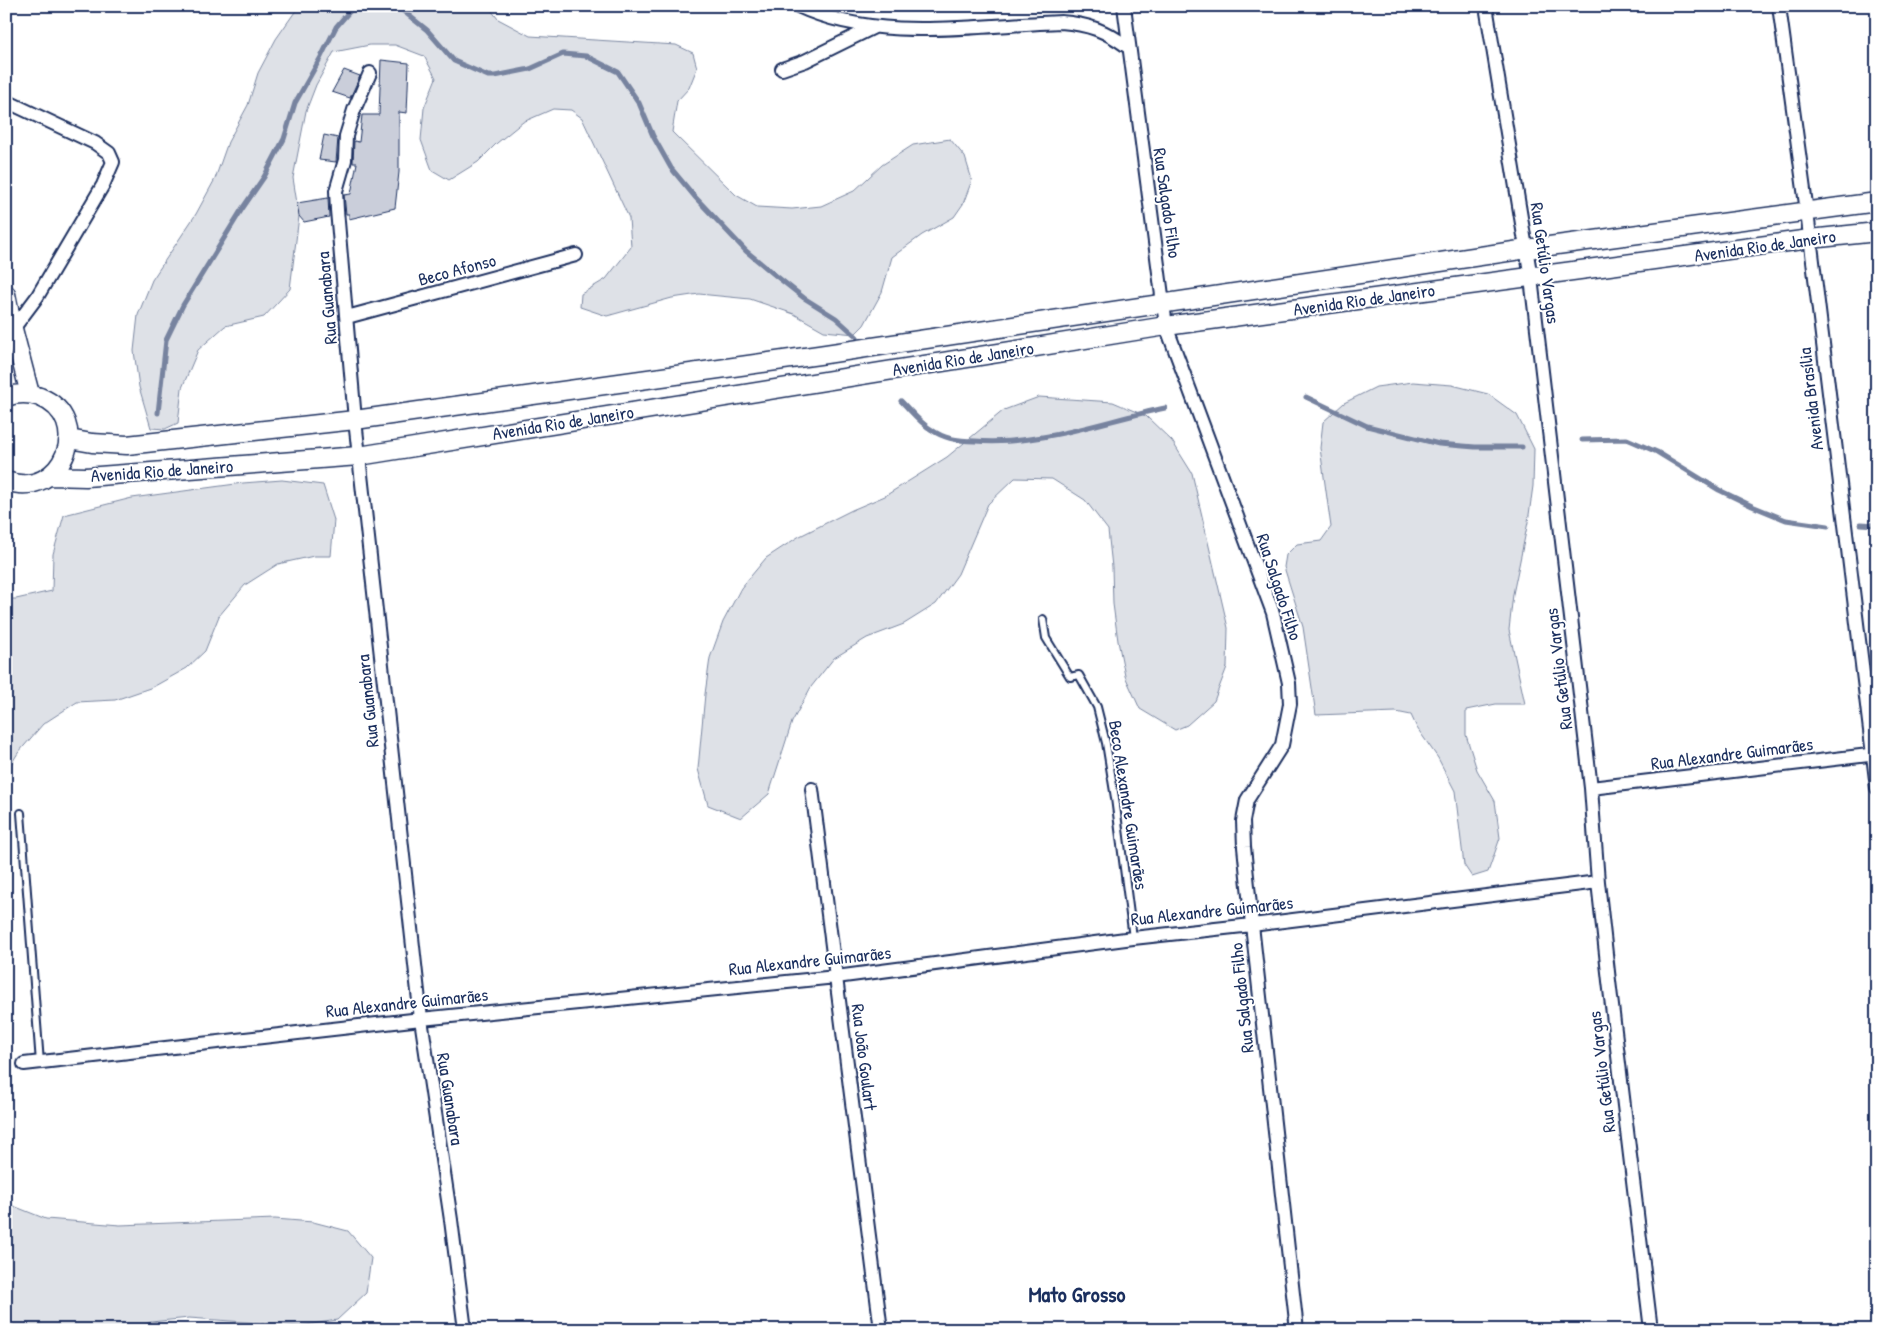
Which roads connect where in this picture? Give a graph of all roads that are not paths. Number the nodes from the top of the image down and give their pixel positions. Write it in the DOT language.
graph roads {
  1 [pos="798,6"];
  2 [pos="1124,6"];
  3 [pos="1486,6"];
  4 [pos="1779,6"];
  5 [pos="874,27"];
  6 [pos="1128,47"];
  7 [pos="782,69"];
  8 [pos="370,73"];
  9 [pos="6,101"];
  10 [pos="1877,202"];
  11 [pos="1807,212"];
  12 [pos="1877,232"];
  13 [pos="1810,239"];
  14 [pos="1527,249"];
  15 [pos="576,255"];
  16 [pos="1531,278"];
  17 [pos="6,294"];
  18 [pos="1163,303"];
  19 [pos="347,318"];
  20 [pos="1166,326"];
  21 [pos="13,329"];
  22 [pos="30,394"];
  23 [pos="6,397"];
  24 [pos="355,420"];
  25 [pos="68,439"];
  26 [pos="359,456"];
  27 [pos="50,476"];
  28 [pos="8,483"];
  29 [pos="1043,619"];
  30 [pos="1874,755"];
  31 [pos="1591,788"];
  32 [pos="1877,788"];
  33 [pos="812,790"];
  34 [pos="20,812"];
  35 [pos="1598,882"];
  36 [pos="1252,925"];
  37 [pos="1133,938"];
  38 [pos="836,977"];
  39 [pos="421,1019"];
  40 [pos="40,1063"];
  41 [pos="24,1064"];
  42 [pos="465,1330"];
  43 [pos="881,1330"];
  44 [pos="1297,1330"];
  45 [pos="1651,1330"];
  1 -- 5 [label="street"];
  2 -- 6 [label="street, Rua Salgado Filho"];
  3 -- 14 [label="street, Rua Getúlio Vargas"];
  4 -- 11 [label="street, Avenida Brasília"];
  5 -- 6 [label="street"];
  5 -- 7 [label="street"];
  6 -- 18 [label="street, Rua Salgado Filho"];
  8 -- 19 [label="street, Rua Guanabara"];
  9 -- 21 [label="street"];
  10 -- 11 [label="main road, Avenida Rio de Janeiro"];
  11 -- 13 [label="street, Avenida Brasília"];
  11 -- 14 [label="main road, Avenida Rio de Janeiro"];
  12 -- 13 [label="main road, Avenida Rio de Janeiro"];
  13 -- 16 [label="main road, Avenida Rio de Janeiro"];
  13 -- 30 [label="street, Avenida Brasília"];
  14 -- 16 [label="street, Rua Getúlio Vargas"];
  14 -- 18 [label="main road, Avenida Rio de Janeiro"];
  15 -- 19 [label="street, Beco Afonso"];
  16 -- 20 [label="main road, Avenida Rio de Janeiro"];
  16 -- 31 [label="street, Rua Getúlio Vargas"];
  17 -- 21 [label="main road"];
  18 -- 20 [label="street, Rua Salgado Filho"];
  18 -- 24 [label="main road, Avenida Rio de Janeiro"];
  19 -- 24 [label="street, Rua Guanabara"];
  20 -- 26 [label="main road, Avenida Rio de Janeiro"];
  20 -- 36 [label="street, Rua Salgado Filho"];
  21 -- 22 [label="main road"];
  22 -- 23 [label="main road"];
  22 -- 25 [label="main road"];
  24 -- 25 [label="main road, Avenida Rio de Janeiro"];
  24 -- 26 [label="street, Rua Guanabara"];
  25 -- 27 [label="main road"];
  26 -- 27 [label="main road, Avenida Rio de Janeiro"];
  26 -- 39 [label="street, Rua Guanabara"];
  27 -- 28 [label="main road"];
  29 -- 37 [label="lane, Beco Alexandre Guimarães"];
  30 -- 31 [label="street, Rua Alexandre Guimarães"];
  30 -- 32 [label="street, Avenida Brasília"];
  31 -- 35 [label="street, Rua Getúlio Vargas"];
  33 -- 38 [label="street, Rua João Goulart"];
  34 -- 40 [label="lane"];
  35 -- 36 [label="street, Rua Alexandre Guimarães"];
  35 -- 45 [label="street, Rua Getúlio Vargas"];
  36 -- 37 [label="street, Rua Alexandre Guimarães"];
  36 -- 44 [label="street, Rua Salgado Filho"];
  37 -- 38 [label="street, Rua Alexandre Guimarães"];
  38 -- 39 [label="street, Rua Alexandre Guimarães"];
  38 -- 43 [label="street, Rua João Goulart"];
  39 -- 40 [label="street, Rua Alexandre Guimarães"];
  39 -- 42 [label="street, Rua Guanabara"];
  40 -- 41 [label="street, Rua Alexandre Guimarães"];
}
